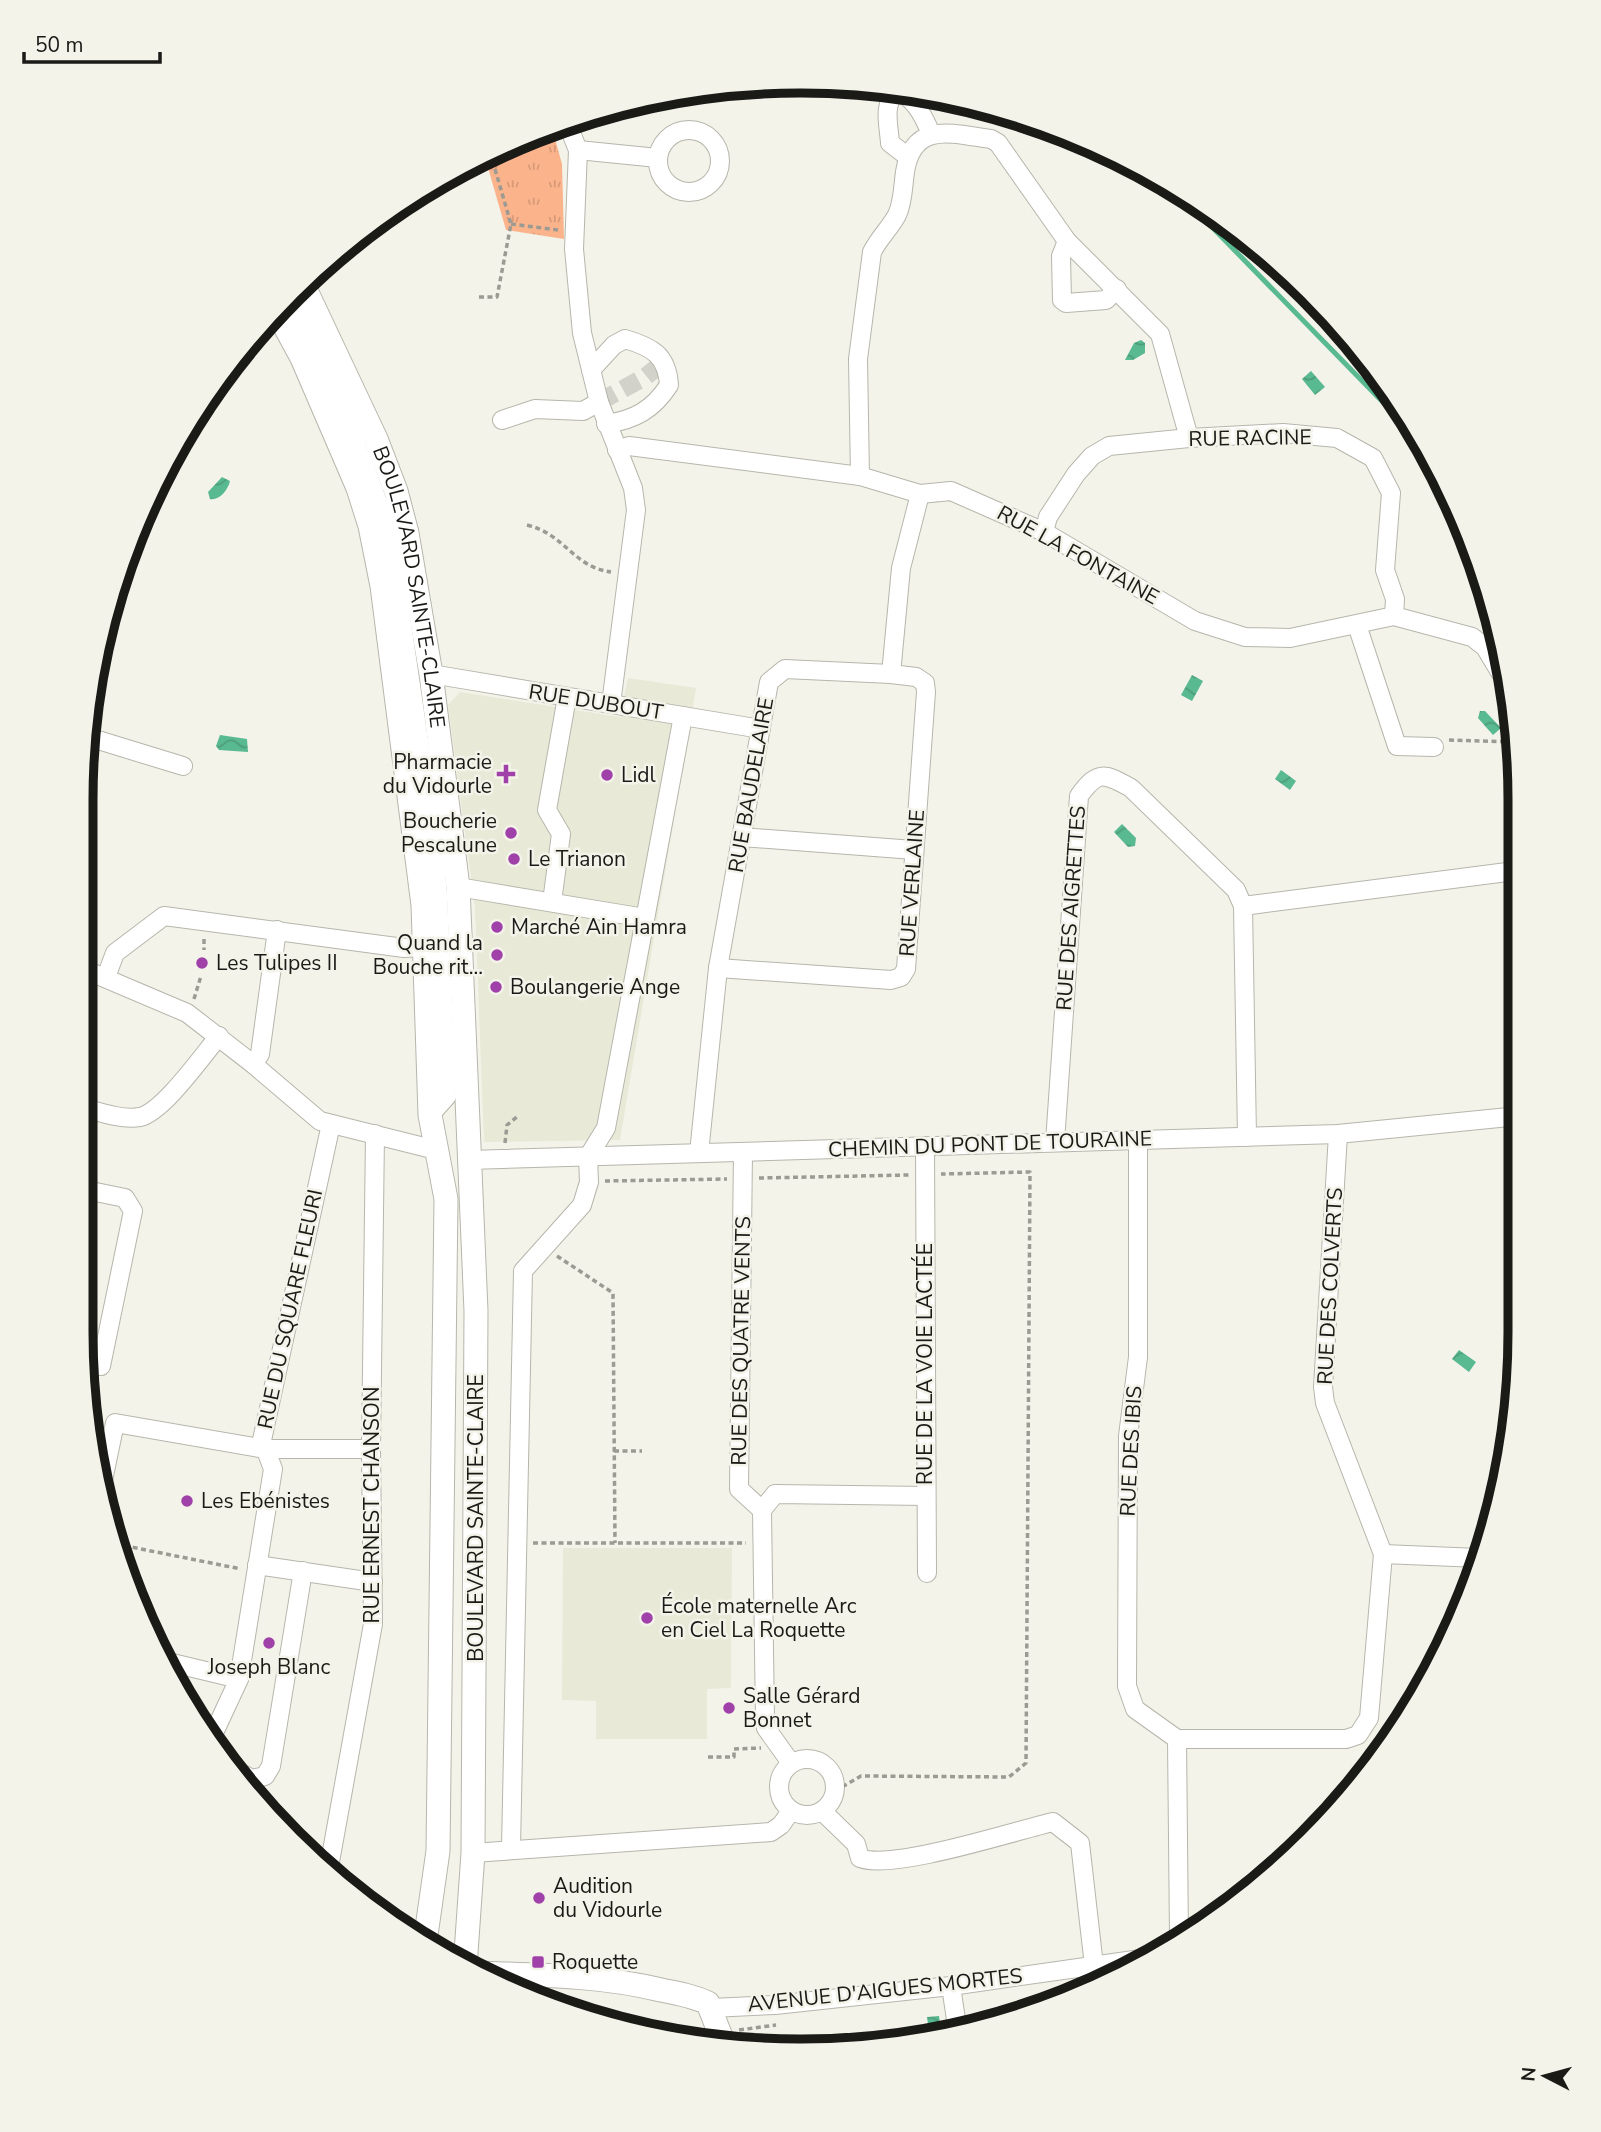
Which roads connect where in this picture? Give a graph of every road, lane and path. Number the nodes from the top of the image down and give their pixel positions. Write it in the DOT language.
graph roads {
  1 [pos="890,99"];
  2 [pos="912,102"];
  3 [pos="570,131"];
  4 [pos="932,134"];
  5 [pos="578,150"];
  6 [pos="907,156"];
  7 [pos="658,158"];
  8 [pos="493,163"];
  9 [pos="511,224"];
  10 [pos="575,232"];
  11 [pos="1067,241"];
  12 [pos="1117,289"];
  13 [pos="307,293"];
  14 [pos="480,297"];
  15 [pos="294,306"];
  16 [pos="281,320"];
  17 [pos="591,370"];
  18 [pos="599,402"];
  19 [pos="502,420"];
  20 [pos="606,424"];
  21 [pos="1189,438"];
  22 [pos="617,450"];
  23 [pos="860,476"];
  24 [pos="920,494"];
  25 [pos="527,525"];
  26 [pos="1044,532"];
  27 [pos="629,575"];
  28 [pos="1394,616"];
  29 [pos="1357,625"];
  30 [pos="1495,664"];
  31 [pos="431,674"];
  32 [pos="891,674"];
  33 [pos="567,697"];
  34 [pos="611,704"];
  35 [pos="683,716"];
  36 [pos="761,729"];
  37 [pos="96,739"];
  38 [pos="1506,741"];
  39 [pos="1434,747"];
  40 [pos="183,766"];
  41 [pos="741,837"];
  42 [pos="914,850"];
  43 [pos="1508,872"];
  44 [pos="458,887"];
  45 [pos="551,902"];
  46 [pos="1243,906"];
  47 [pos="645,918"];
  48 [pos="277,930"];
  49 [pos="424,947"];
  50 [pos="718,968"];
  51 [pos="93,972"];
  52 [pos="106,976"];
  53 [pos="219,1036"];
  54 [pos="253,1064"];
  55 [pos="93,1110"];
  56 [pos="430,1115"];
  57 [pos="518,1116"];
  58 [pos="1508,1117"];
  59 [pos="331,1124"];
  60 [pos="375,1133"];
  61 [pos="1338,1134"];
  62 [pos="1247,1137"];
  63 [pos="1138,1140"];
  64 [pos="1055,1142"];
  65 [pos="925,1146"];
  66 [pos="436,1150"];
  67 [pos="743,1152"];
  68 [pos="699,1153"];
  69 [pos="589,1157"];
  70 [pos="504,1159"];
  71 [pos="469,1160"];
  72 [pos="925,1175"];
  73 [pos="471,1183"];
  74 [pos="445,1184"];
  75 [pos="93,1191"];
  76 [pos="544,1247"];
  77 [pos="94,1365"];
  78 [pos="265,1449"];
  79 [pos="371,1449"];
  80 [pos="614,1451"];
  81 [pos="642,1451"];
  82 [pos="106,1470"];
  83 [pos="926,1496"];
  84 [pos="762,1510"];
  85 [pos="517,1543"];
  86 [pos="615,1543"];
  87 [pos="763,1544"];
  88 [pos="126,1546"];
  89 [pos="1383,1554"];
  90 [pos="1471,1558"];
  91 [pos="257,1568"];
  92 [pos="303,1571"];
  93 [pos="927,1573"];
  94 [pos="373,1582"];
  95 [pos="176,1664"];
  96 [pos="239,1679"];
  97 [pos="215,1730"];
  98 [pos="772,1737"];
  99 [pos="1177,1739"];
  100 [pos="708,1757"];
  101 [pos="791,1763"];
  102 [pos="253,1779"];
  103 [pos="835,1791"];
  104 [pos="791,1811"];
  105 [pos="822,1811"];
  106 [pos="511,1848"];
  107 [pos="438,1851"];
  108 [pos="473,1853"];
  109 [pos="330,1860"];
  110 [pos="1179,1929"];
  111 [pos="426,1932"];
  112 [pos="466,1954"];
  113 [pos="1121,1962"];
  114 [pos="1094,1966"];
  115 [pos="504,1973"];
  116 [pos="951,1986"];
  117 [pos="711,2008"];
  118 [pos="956,2022"];
  119 [pos="720,2034"];
  1 -- 6 [label="street"];
  2 -- 4 [label="street"];
  3 -- 5 [label="street"];
  4 -- 6 [label="street"];
  4 -- 11 [label="street"];
  5 -- 7 [label="street"];
  5 -- 10 [label="street"];
  6 -- 23 [label="street"];
  8 -- 9 [label="path"];
  9 -- 10 [label="path"];
  9 -- 14 [label="path"];
  10 -- 17 [label="street"];
  11 -- 12 [label="street"];
  11 -- 12 [label="street"];
  12 -- 21 [label="street"];
  13 -- 31 [label="main road, BOULEVARD SAINTE-CLAIRE"];
  15 -- 56 [label="street"];
  16 -- 49 [label="main road, BOULEVARD SAINTE-CLAIRE"];
  17 -- 18 [label="street"];
  17 -- 20 [label="street"];
  18 -- 19 [label="street"];
  18 -- 20 [label="street"];
  20 -- 22 [label="street"];
  21 -- 26 [label="street, RUE RACINE"];
  21 -- 28 [label="street, RUE RACINE"];
  22 -- 23 [label="street, RUE LA FONTAINE"];
  22 -- 27 [label="street"];
  23 -- 24 [label="street, RUE LA FONTAINE"];
  24 -- 26 [label="street, RUE LA FONTAINE"];
  24 -- 32 [label="street"];
  25 -- 27 [label="path"];
  26 -- 29 [label="street, RUE LA FONTAINE"];
  27 -- 34 [label="street"];
  28 -- 29 [label="street, RUE LA FONTAINE"];
  28 -- 30 [label="street, RUE LA FONTAINE"];
  29 -- 39 [label="street"];
  31 -- 33 [label="street, RUE DUBOUT"];
  31 -- 44 [label="main road, BOULEVARD SAINTE-CLAIRE"];
  32 -- 36 [label="street, RUE BAUDELAIRE"];
  32 -- 42 [label="street, RUE VERLAINE"];
  33 -- 34 [label="street, RUE DUBOUT"];
  33 -- 45 [label="street"];
  34 -- 35 [label="street, RUE DUBOUT"];
  35 -- 36 [label="street, RUE DUBOUT"];
  35 -- 47 [label="street"];
  36 -- 41 [label="street, RUE BAUDELAIRE"];
  37 -- 40 [label="street"];
  38 -- 39 [label="path"];
  41 -- 42 [label="street"];
  41 -- 50 [label="street, RUE BAUDELAIRE"];
  42 -- 50 [label="street, RUE VERLAINE"];
  43 -- 46 [label="street"];
  44 -- 45 [label="street"];
  44 -- 71 [label="main road, BOULEVARD SAINTE-CLAIRE"];
  45 -- 47 [label="street"];
  46 -- 62 [label="street"];
  46 -- 64 [label="street, RUE DES AIGRETTES"];
  47 -- 69 [label="street"];
  48 -- 49 [label="street"];
  48 -- 52 [label="street"];
  48 -- 54 [label="street"];
  49 -- 56 [label="main road, BOULEVARD SAINTE-CLAIRE"];
  50 -- 68 [label="street, RUE BAUDELAIRE"];
  51 -- 52 [label="street"];
  52 -- 53 [label="street"];
  53 -- 54 [label="street"];
  53 -- 55 [label="street"];
  54 -- 59 [label="street"];
  56 -- 66 [label="main road, BOULEVARD SAINTE-CLAIRE"];
  57 -- 70 [label="path"];
  58 -- 61 [label="street, CHEMIN DU PONT DE TOURAINE"];
  59 -- 60 [label="street"];
  59 -- 78 [label="street, RUE DU SQUARE FLEURI"];
  60 -- 66 [label="street"];
  60 -- 79 [label="street, RUE ERNEST CHANSON"];
  61 -- 62 [label="street, CHEMIN DU PONT DE TOURAINE"];
  61 -- 89 [label="street, RUE DES COLVERTS"];
  62 -- 63 [label="street, CHEMIN DU PONT DE TOURAINE"];
  63 -- 64 [label="street, CHEMIN DU PONT DE TOURAINE"];
  63 -- 99 [label="street, RUE DES IBIS"];
  64 -- 65 [label="street, CHEMIN DU PONT DE TOURAINE"];
  65 -- 67 [label="street, CHEMIN DU PONT DE TOURAINE"];
  65 -- 72 [label="street, RUE DE LA VOIE LACTÉE"];
  66 -- 71 [label="main road"];
  66 -- 74 [label="main road, BOULEVARD SAINTE-CLAIRE"];
  67 -- 68 [label="street, CHEMIN DU PONT DE TOURAINE"];
  67 -- 84 [label="street, RUE DES QUATRE VENTS"];
  68 -- 69 [label="street, CHEMIN DU PONT DE TOURAINE"];
  69 -- 70 [label="street, CHEMIN DU PONT DE TOURAINE"];
  69 -- 76 [label="street"];
  70 -- 71 [label="street, CHEMIN DU PONT DE TOURAINE"];
  71 -- 73 [label="main road, BOULEVARD SAINTE-CLAIRE"];
  72 -- 83 [label="street, RUE DE LA VOIE LACTÉE"];
  72 -- 103 [label="path"];
  73 -- 74 [label="main road"];
  73 -- 108 [label="main road, BOULEVARD SAINTE-CLAIRE"];
  74 -- 107 [label="main road, BOULEVARD SAINTE-CLAIRE"];
  75 -- 77 [label="street"];
  76 -- 80 [label="path"];
  76 -- 85 [label="street"];
  78 -- 79 [label="street"];
  78 -- 82 [label="street"];
  78 -- 91 [label="street, RUE DU SQUARE FLEURI"];
  79 -- 94 [label="street, RUE ERNEST CHANSON"];
  80 -- 81 [label="path"];
  80 -- 86 [label="path"];
  83 -- 84 [label="street, RUE DE LA VOIE LACTÉE"];
  83 -- 93 [label="street"];
  84 -- 87 [label="street"];
  85 -- 86 [label="path"];
  85 -- 106 [label="street"];
  86 -- 87 [label="path"];
  87 -- 98 [label="street"];
  88 -- 91 [label="path"];
  89 -- 90 [label="street"];
  89 -- 99 [label="street"];
  91 -- 92 [label="street"];
  91 -- 96 [label="street, RUE DU SQUARE FLEURI"];
  92 -- 94 [label="street"];
  92 -- 102 [label="street"];
  94 -- 109 [label="street, RUE ERNEST CHANSON"];
  95 -- 96 [label="street"];
  96 -- 97 [label="street, RUE DU SQUARE FLEURI"];
  98 -- 100 [label="path"];
  98 -- 101 [label="street"];
  99 -- 110 [label="street"];
  101 -- 103 [label="street"];
  101 -- 104 [label="street"];
  103 -- 105 [label="street"];
  104 -- 105 [label="street"];
  104 -- 106 [label="street"];
  105 -- 114 [label="street"];
  106 -- 108 [label="street"];
  107 -- 108 [label="main road"];
  107 -- 111 [label="main road, BOULEVARD SAINTE-CLAIRE"];
  108 -- 112 [label="main road, BOULEVARD SAINTE-CLAIRE"];
  113 -- 114 [label="street, AVENUE D'AIGUES MORTES"];
  114 -- 116 [label="street, AVENUE D'AIGUES MORTES"];
  115 -- 117 [label="main road"];
  116 -- 117 [label="street, AVENUE D'AIGUES MORTES"];
  116 -- 118 [label="street"];
  117 -- 119 [label="main road"];
}
